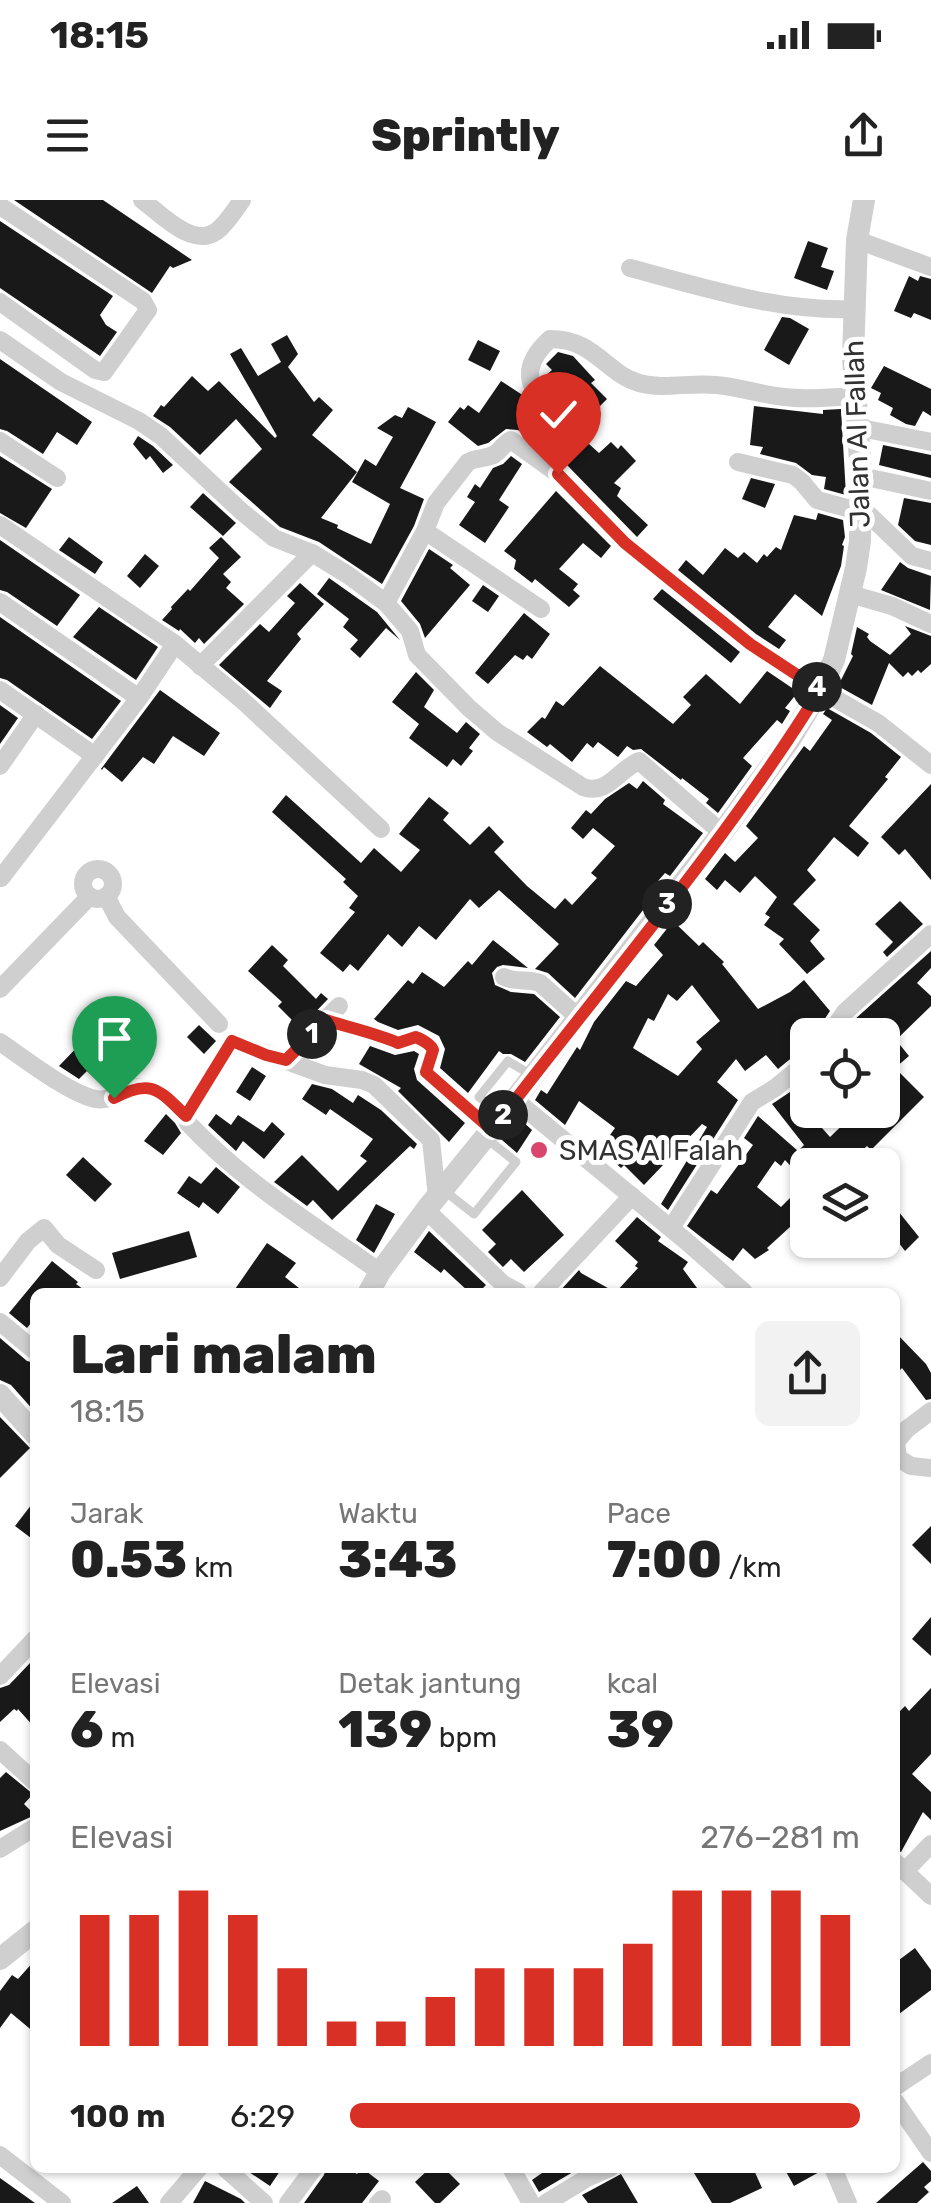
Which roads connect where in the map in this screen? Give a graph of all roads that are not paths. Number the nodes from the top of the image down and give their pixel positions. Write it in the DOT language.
graph roads {
  1 [pos="142,200"];
  2 [pos="242,200"];
  3 [pos="864,200"];
  4 [pos="0,206"];
  5 [pos="857,240"];
  6 [pos="931,267"];
  7 [pos="630,268"];
  8 [pos="0,302"];
  9 [pos="854,309"];
  10 [pos="0,340"];
  11 [pos="856,396"];
  12 [pos="856,428"];
  13 [pos="584,433"];
  14 [pos="0,440"];
  15 [pos="931,442"];
  16 [pos="738,462"];
  17 [pos="861,476"];
  18 [pos="57,478"];
  19 [pos="931,491"];
  20 [pos="862,508"];
  21 [pos="0,525"];
  22 [pos="426,530"];
  23 [pos="312,554"];
  24 [pos="931,561"];
  25 [pos="850,594"];
  26 [pos="0,602"];
  27 [pos="386,603"];
  28 [pos="541,609"];
  29 [pos="931,624"];
  30 [pos="175,644"];
  31 [pos="200,666"];
  32 [pos="0,690"];
  33 [pos="820,690"];
  34 [pos="138,698"];
  35 [pos="36,714"];
  36 [pos="95,756"];
  37 [pos="931,765"];
  38 [pos="0,766"];
  39 [pos="382,829"];
  40 [pos="722,833"];
  41 [pos="2,878"];
  42 [pos="931,934"];
  43 [pos="504,977"];
  44 [pos="0,990"];
  45 [pos="579,1018"];
  46 [pos="841,1018"];
  47 [pos="218,1024"];
  48 [pos="0,1042"];
  49 [pos="286,1060"];
  50 [pos="533,1076"];
  51 [pos="790,1076"];
  52 [pos="186,1116"];
  53 [pos="499,1121"];
  54 [pos="632,1196"];
  55 [pos="435,1199"];
  56 [pos="672,1228"];
  57 [pos="96,1270"];
  58 [pos="0,1278"];
  59 [pos="375,1282"];
  60 [pos="510,1288"];
  61 [pos="546,1288"];
  62 [pos="740,1288"];
  63 [pos="0,1322"];
  64 [pos="30,1347"];
  65 [pos="0,1395"];
  66 [pos="931,1412"];
  67 [pos="30,1428"];
  68 [pos="900,1437"];
  69 [pos="900,1459"];
  70 [pos="931,1468"];
  71 [pos="30,1643"];
  72 [pos="0,1676"];
  73 [pos="0,1750"];
  74 [pos="30,1777"];
  75 [pos="30,1829"];
  76 [pos="931,1844"];
  77 [pos="0,1849"];
  78 [pos="900,1866"];
  79 [pos="931,1896"];
  80 [pos="30,1935"];
  81 [pos="0,1959"];
  82 [pos="931,2063"];
  83 [pos="900,2084"];
  84 [pos="900,2108"];
  85 [pos="931,2153"];
  86 [pos="0,2155"];
  87 [pos="195,2173"];
  88 [pos="231,2173"];
  89 [pos="310,2173"];
  90 [pos="516,2173"];
  91 [pos="598,2173"];
  92 [pos="835,2173"];
  93 [pos="546,2202"];
  94 [pos="62,2203"];
  95 [pos="169,2203"];
  96 [pos="264,2203"];
  97 [pos="288,2203"];
  98 [pos="848,2203"];
  1 -- 2 [label="street"];
  3 -- 5 [label="street, Jalan Al Fallah"];
  4 -- 8 [label="street"];
  5 -- 6 [label="street"];
  5 -- 9 [label="street, Jalan Al Fallah"];
  7 -- 9 [label="street"];
  9 -- 11 [label="street, Jalan Al Fallah"];
  10 -- 23 [label="street"];
  11 -- 12 [label="street, Jalan Al Fallah"];
  11 -- 13 [label="street"];
  12 -- 15 [label="street"];
  12 -- 17 [label="street, Jalan Al Fallah"];
  14 -- 18 [label="street"];
  16 -- 20 [label="street"];
  17 -- 19 [label="street"];
  17 -- 20 [label="street, Jalan Al Fallah"];
  20 -- 24 [label="street"];
  20 -- 25 [label="street, Jalan Al Fallah"];
  21 -- 30 [label="street"];
  22 -- 27 [label="street"];
  22 -- 28 [label="street"];
  22 -- 33 [label="street"];
  23 -- 27 [label="street"];
  23 -- 31 [label="street"];
  25 -- 29 [label="street"];
  25 -- 33 [label="street, Jalan Al Fallah"];
  26 -- 34 [label="street"];
  27 -- 40 [label="street"];
  30 -- 31 [label="street"];
  30 -- 34 [label="street"];
  31 -- 39 [label="street"];
  32 -- 35 [label="street"];
  33 -- 37 [label="street"];
  33 -- 40 [label="street, Jalan Al Fallah"];
  34 -- 36 [label="street"];
  35 -- 36 [label="street"];
  35 -- 38 [label="street"];
  36 -- 41 [label="street"];
  40 -- 45 [label="street, Jalan Al Fallah"];
  42 -- 46 [label="street"];
  43 -- 45 [label="street"];
  44 -- 47 [label="street"];
  45 -- 50 [label="street, Jalan Al Fallah"];
  48 -- 52 [label="street"];
  49 -- 52 [label="street"];
  49 -- 53 [label="street"];
  49 -- 55 [label="street"];
  50 -- 53 [label="street, Jalan Al Fallah"];
  50 -- 53 [label="lane"];
  51 -- 56 [label="street"];
  52 -- 59 [label="street"];
  53 -- 54 [label="street"];
  53 -- 55 [label="street, Jalan Al Fallah"];
  53 -- 55 [label="lane"];
  54 -- 56 [label="street"];
  54 -- 61 [label="street"];
  55 -- 59 [label="street, Jalan Al Fallah"];
  55 -- 60 [label="street"];
  56 -- 62 [label="street"];
  57 -- 58 [label="street"];
  63 -- 64 [label="street"];
  65 -- 67 [label="street"];
  66 -- 68 [label="street"];
  69 -- 70 [label="street"];
  71 -- 72 [label="street"];
  73 -- 74 [label="street"];
  75 -- 77 [label="street"];
  76 -- 78 [label="street"];
  78 -- 79 [label="street"];
  80 -- 81 [label="street"];
  82 -- 83 [label="street"];
  84 -- 85 [label="street"];
  86 -- 94 [label="street"];
  87 -- 95 [label="street"];
  88 -- 96 [label="street"];
  89 -- 97 [label="street"];
  90 -- 93 [label="street"];
  91 -- 93 [label="street"];
  92 -- 98 [label="street"];
}
